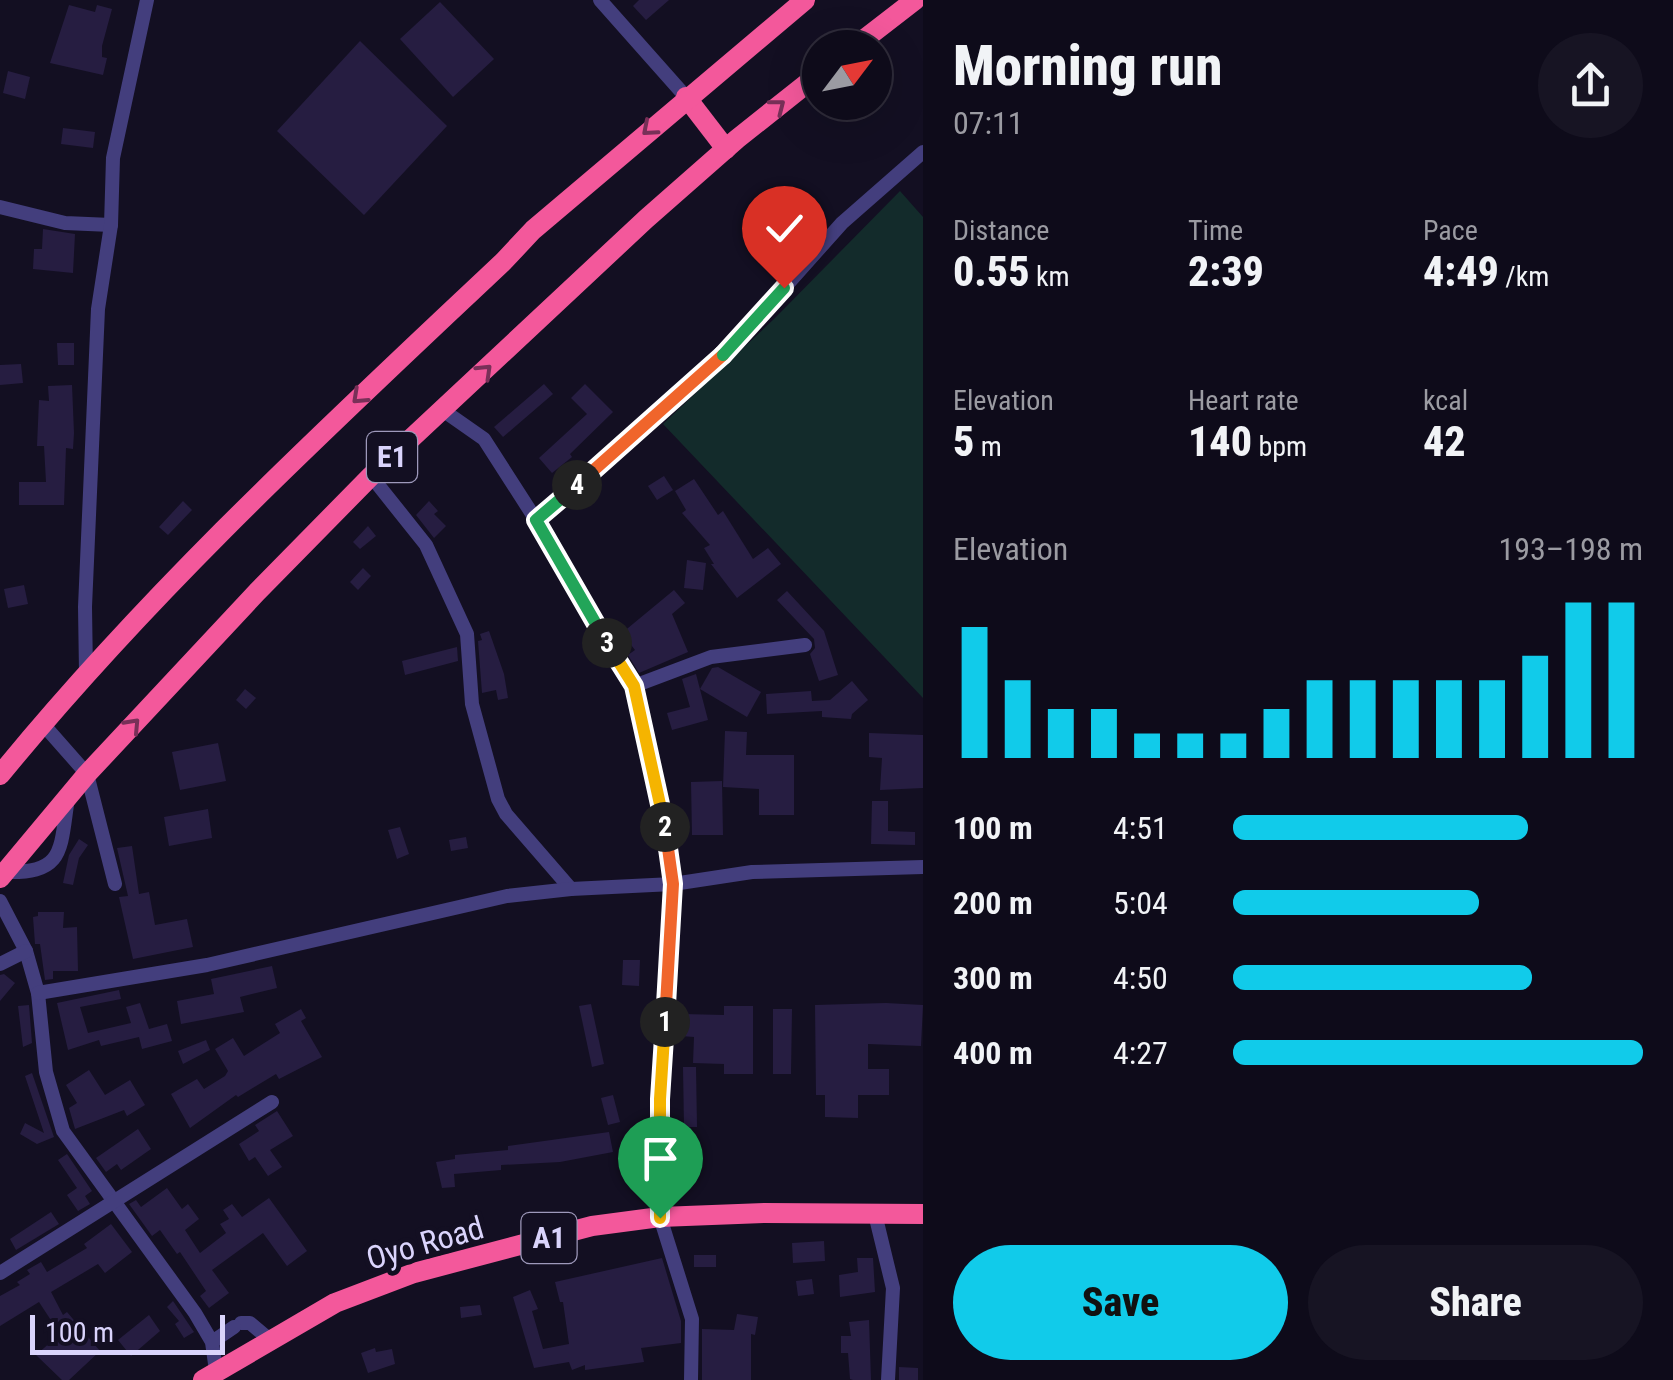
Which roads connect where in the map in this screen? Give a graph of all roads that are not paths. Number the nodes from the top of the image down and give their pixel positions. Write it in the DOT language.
graph roads {
  1 [pos="147,0"];
  2 [pos="600,0"];
  3 [pos="804,0"];
  4 [pos="915,0"];
  5 [pos="876,30"];
  6 [pos="802,88"];
  7 [pos="686,97"];
  8 [pos="726,149"];
  9 [pos="923,152"];
  10 [pos="0,208"];
  11 [pos="111,225"];
  12 [pos="444,411"];
  13 [pos="371,476"];
  14 [pos="536,520"];
  15 [pos="804,645"];
  16 [pos="86,673"];
  17 [pos="634,686"];
  18 [pos="42,723"];
  19 [pos="87,774"];
  20 [pos="0,775"];
  21 [pos="68,798"];
  22 [pos="923,867"];
  23 [pos="2,875"];
  24 [pos="115,884"];
  25 [pos="673,884"];
  26 [pos="571,889"];
  27 [pos="0,901"];
  28 [pos="26,952"];
  29 [pos="0,964"];
  30 [pos="38,994"];
  31 [pos="272,1102"];
  32 [pos="116,1203"];
  33 [pos="875,1214"];
  34 [pos="923,1214"];
  35 [pos="660,1218"];
  36 [pos="0,1273"];
  37 [pos="269,1339"];
  38 [pos="212,1342"];
  39 [pos="210,1376"];
  40 [pos="691,1380"];
  41 [pos="888,1380"];
  1 -- 11 [label="street"];
  2 -- 7 [label="street"];
  3 -- 7 [label="highway, E1"];
  4 -- 5 [label="highway"];
  8 -- 6 [label="highway, E1, one-way"];
  7 -- 8 [label="highway"];
  7 -- 16 [label="highway, E1, one-way"];
  12 -- 8 [label="highway, E1, one-way"];
  9 -- 14 [label="street"];
  10 -- 11 [label="street"];
  11 -- 16 [label="street"];
  12 -- 13 [label="highway, E1"];
  12 -- 14 [label="street"];
  19 -- 13 [label="highway, E1, one-way"];
  13 -- 26 [label="street"];
  14 -- 17 [label="street"];
  15 -- 17 [label="street"];
  16 -- 18 [label="highway, E1"];
  17 -- 25 [label="street"];
  18 -- 19 [label="street"];
  18 -- 20 [label="highway, E1"];
  19 -- 21 [label="highway, E1"];
  19 -- 24 [label="street"];
  21 -- 23 [label="highway, E1"];
  21 -- 23 [label="street"];
  22 -- 25 [label="street"];
  25 -- 26 [label="street"];
  25 -- 35 [label="street"];
  26 -- 30 [label="street"];
  27 -- 28 [label="street"];
  28 -- 29 [label="street"];
  28 -- 30 [label="street"];
  30 -- 32 [label="street"];
  31 -- 32 [label="street"];
  32 -- 36 [label="street"];
  32 -- 38 [label="street"];
  33 -- 34 [label="highway, Oyo Road / A1"];
  33 -- 35 [label="highway, Oyo Road / A1"];
  33 -- 41 [label="street"];
  35 -- 37 [label="highway, Oyo Road / A1"];
  35 -- 40 [label="street"];
  37 -- 38 [label="street"];
  37 -- 39 [label="highway, Oyo Road / A1"];
  38 -- 39 [label="street"];
}
